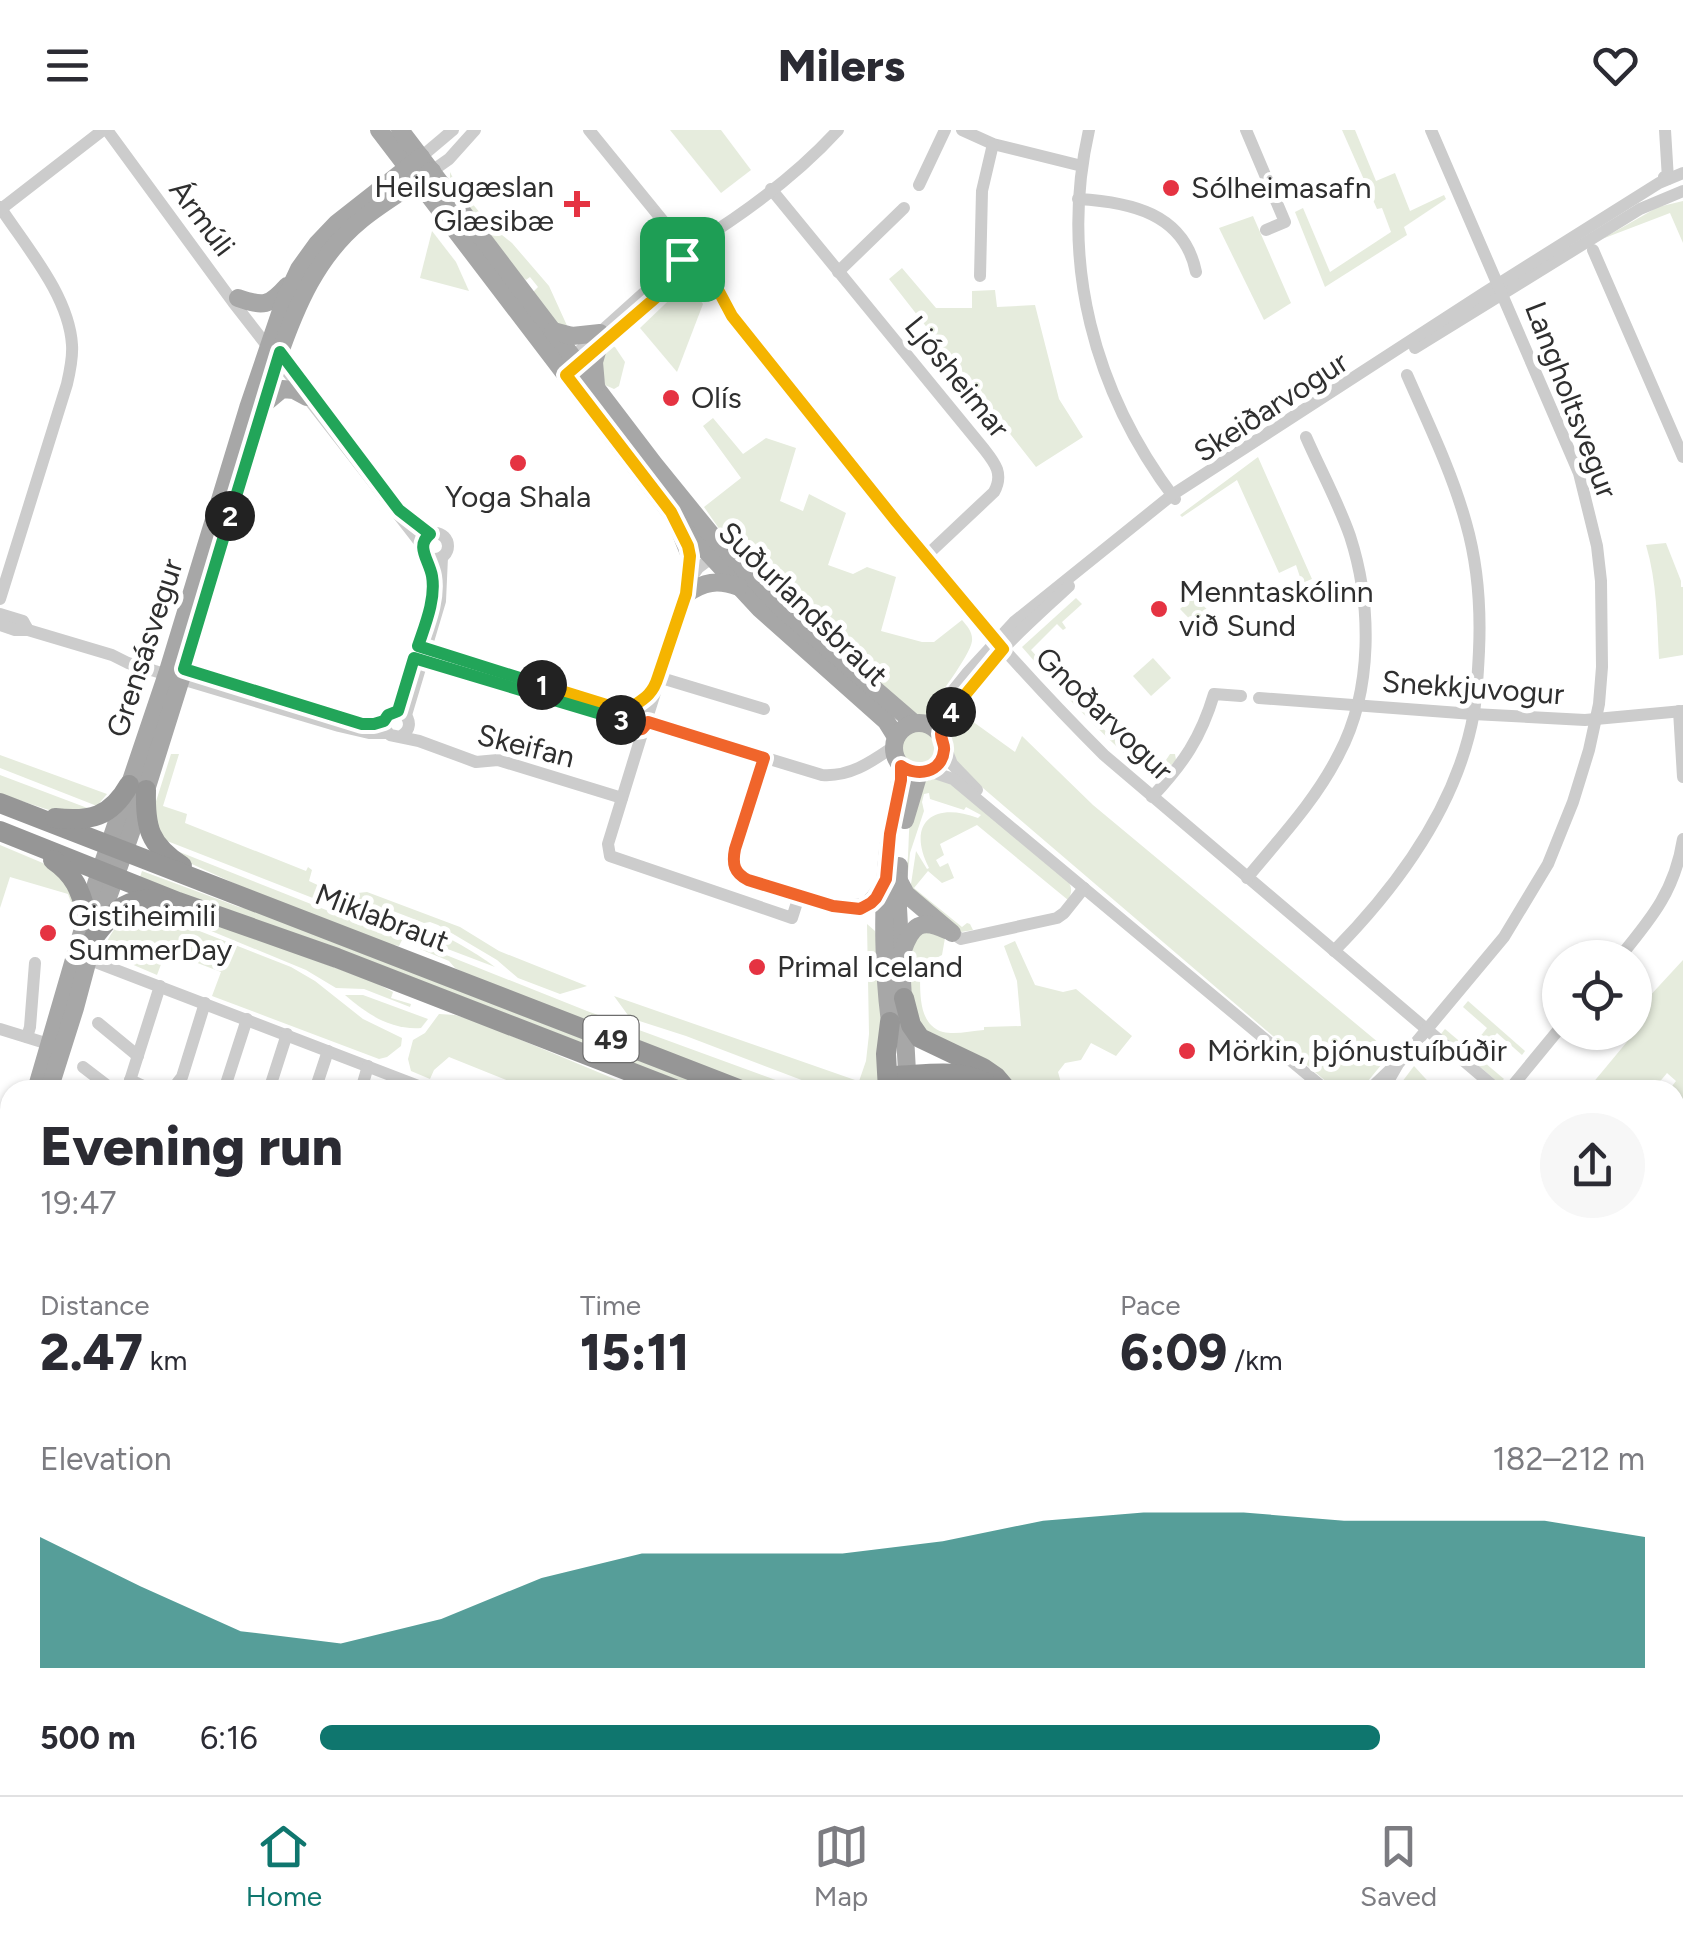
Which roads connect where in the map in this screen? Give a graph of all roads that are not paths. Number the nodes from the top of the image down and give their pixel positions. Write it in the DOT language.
graph roads {
  1 [pos="105,130"];
  2 [pos="378,130"];
  3 [pos="400,130"];
  4 [pos="453,130"];
  5 [pos="475,130"];
  6 [pos="589,130"];
  7 [pos="838,130"];
  8 [pos="945,130"];
  9 [pos="962,130"];
  10 [pos="1088,130"];
  11 [pos="1246,130"];
  12 [pos="1432,130"];
  13 [pos="1665,130"];
  14 [pos="978,134"];
  15 [pos="994,144"];
  16 [pos="1082,166"];
  17 [pos="419,169"];
  18 [pos="1683,174"];
  19 [pos="1668,179"];
  20 [pos="918,185"];
  21 [pos="771,190"];
  22 [pos="1683,191"];
  23 [pos="377,199"];
  24 [pos="1078,199"];
  25 [pos="0,208"];
  26 [pos="904,208"];
  27 [pos="442,213"];
  28 [pos="1266,230"];
  29 [pos="1593,250"];
  30 [pos="693,256"];
  31 [pos="1537,256"];
  32 [pos="1515,265"];
  33 [pos="838,272"];
  34 [pos="1196,272"];
  35 [pos="980,276"];
  36 [pos="294,278"];
  37 [pos="1501,290"];
  38 [pos="231,292"];
  39 [pos="553,332"];
  40 [pos="599,340"];
  41 [pos="274,349"];
  42 [pos="569,366"];
  43 [pos="1407,374"];
  44 [pos="597,390"];
  45 [pos="308,396"];
  46 [pos="264,404"];
  47 [pos="610,434"];
  48 [pos="1306,437"];
  49 [pos="1683,458"];
  50 [pos="654,464"];
  51 [pos="1174,498"];
  52 [pos="671,512"];
  53 [pos="430,548"];
  54 [pos="720,555"];
  55 [pos="925,557"];
  56 [pos="739,586"];
  57 [pos="686,594"];
  58 [pos="0,599"];
  59 [pos="0,614"];
  60 [pos="0,625"];
  61 [pos="28,630"];
  62 [pos="999,645"];
  63 [pos="420,653"];
  64 [pos="175,671"];
  65 [pos="657,682"];
  66 [pos="1242,696"];
  67 [pos="1259,698"];
  68 [pos="1359,706"];
  69 [pos="764,709"];
  70 [pos="1681,711"];
  71 [pos="1473,714"];
  72 [pos="637,719"];
  73 [pos="1596,719"];
  74 [pos="397,724"];
  75 [pos="931,731"];
  76 [pos="764,758"];
  77 [pos="906,759"];
  78 [pos="1683,776"];
  79 [pos="137,787"];
  80 [pos="1152,797"];
  81 [pos="622,798"];
  82 [pos="0,803"];
  83 [pos="33,816"];
  84 [pos="1012,828"];
  85 [pos="0,831"];
  86 [pos="1683,839"];
  87 [pos="26,842"];
  88 [pos="117,848"];
  89 [pos="108,874"];
  90 [pos="892,878"];
  91 [pos="1248,878"];
  92 [pos="213,886"];
  93 [pos="1084,888"];
  94 [pos="799,896"];
  95 [pos="178,902"];
  96 [pos="833,906"];
  97 [pos="87,914"];
  98 [pos="952,933"];
  99 [pos="94,938"];
  100 [pos="1634,940"];
  101 [pos="886,941"];
  102 [pos="1334,951"];
  103 [pos="901,956"];
  104 [pos="82,957"];
  105 [pos="35,963"];
  106 [pos="160,986"];
  107 [pos="904,998"];
  108 [pos="205,1003"];
  109 [pos="247,1019"];
  110 [pos="890,1022"];
  111 [pos="98,1023"];
  112 [pos="0,1028"];
  113 [pos="1427,1029"];
  114 [pos="287,1034"];
  115 [pos="27,1037"];
  116 [pos="56,1046"];
  117 [pos="1542,1050"];
  118 [pos="328,1051"];
  119 [pos="138,1056"];
  120 [pos="1398,1064"];
  121 [pos="368,1066"];
  122 [pos="84,1067"];
  123 [pos="983,1068"];
  124 [pos="627,1070"];
  125 [pos="954,1074"];
  126 [pos="900,1079"];
  127 [pos="41,1080"];
  128 [pos="51,1080"];
  129 [pos="100,1080"];
  130 [pos="131,1080"];
  131 [pos="180,1080"];
  132 [pos="227,1080"];
  133 [pos="273,1080"];
  134 [pos="318,1080"];
  135 [pos="363,1080"];
  136 [pos="402,1080"];
  137 [pos="643,1080"];
  138 [pos="652,1080"];
  139 [pos="715,1080"];
  140 [pos="941,1080"];
  141 [pos="984,1080"];
  142 [pos="999,1080"];
  143 [pos="1314,1080"];
  144 [pos="1376,1080"];
  145 [pos="1389,1080"];
  146 [pos="1486,1080"];
  147 [pos="1517,1080"];
  1 -- 25 [label="street"];
  1 -- 38 [label="street, Ármúli"];
  2 -- 17 [label="main road, Suðurlandsbraut"];
  2 -- 23 [label="main road"];
  3 -- 17 [label="main road, Suðurlandsbraut"];
  4 -- 17 [label="street"];
  5 -- 17 [label="street"];
  6 -- 30 [label="street, Gnoðarvogur"];
  7 -- 21 [label="street"];
  8 -- 20 [label="street"];
  9 -- 14 [label="street"];
  10 -- 16 [label="street"];
  11 -- 28 [label="street"];
  12 -- 37 [label="street, Langholtsvegur"];
  13 -- 19 [label="street"];
  14 -- 15 [label="street"];
  15 -- 16 [label="street"];
  15 -- 35 [label="street"];
  16 -- 24 [label="street"];
  17 -- 23 [label="main road, Grensásvegur"];
  17 -- 27 [label="main road, Suðurlandsbraut"];
  17 -- 39 [label="main road, Suðurlandsbraut"];
  18 -- 19 [label="street, Skeiðarvogur"];
  19 -- 31 [label="street, Skeiðarvogur"];
  21 -- 30 [label="street"];
  21 -- 33 [label="street, Ljósheimar"];
  22 -- 37 [label="street, Skeiðarvogur"];
  23 -- 27 [label="main road"];
  23 -- 36 [label="main road, Grensásvegur"];
  23 -- 41 [label="main road, Grensásvegur"];
  24 -- 34 [label="street"];
  24 -- 51 [label="street"];
  25 -- 58 [label="street"];
  26 -- 33 [label="street"];
  27 -- 42 [label="main road, Suðurlandsbraut"];
  29 -- 49 [label="street"];
  30 -- 40 [label="street"];
  30 -- 55 [label="street, Gnoðarvogur"];
  31 -- 32 [label="street, Skeiðarvogur"];
  31 -- 37 [label="street, Skeiðarvogur"];
  33 -- 55 [label="street, Ljósheimar"];
  36 -- 38 [label="main road"];
  36 -- 41 [label="main road, Grensásvegur"];
  37 -- 51 [label="street, Skeiðarvogur"];
  37 -- 73 [label="street, Langholtsvegur"];
  38 -- 41 [label="street, Ármúli"];
  39 -- 40 [label="main road"];
  39 -- 42 [label="main road, Suðurlandsbraut"];
  40 -- 42 [label="street"];
  40 -- 44 [label="main road"];
  41 -- 45 [label="street"];
  41 -- 46 [label="main road, Grensásvegur"];
  41 -- 53 [label="street"];
  41 -- 64 [label="main road, Grensásvegur"];
  42 -- 44 [label="main road, Suðurlandsbraut"];
  42 -- 47 [label="main road, Suðurlandsbraut"];
  43 -- 71 [label="street"];
  44 -- 50 [label="main road, Suðurlandsbraut"];
  45 -- 46 [label="main road"];
  45 -- 53 [label="street"];
  46 -- 64 [label="main road, Grensásvegur"];
  47 -- 50 [label="main road"];
  47 -- 52 [label="main road, Suðurlandsbraut"];
  48 -- 68 [label="street"];
  50 -- 54 [label="main road, Suðurlandsbraut"];
  51 -- 62 [label="street, Skeiðarvogur"];
  52 -- 54 [label="main road, Suðurlandsbraut"];
  52 -- 57 [label="main road"];
  53 -- 63 [label="street"];
  54 -- 56 [label="main road, Suðurlandsbraut"];
  54 -- 57 [label="street"];
  54 -- 75 [label="main road, Suðurlandsbraut"];
  55 -- 62 [label="street, Gnoðarvogur"];
  56 -- 57 [label="main road"];
  56 -- 77 [label="main road, Suðurlandsbraut"];
  57 -- 65 [label="street"];
  59 -- 61 [label="street"];
  60 -- 61 [label="street"];
  61 -- 64 [label="street, Skeifan"];
  62 -- 75 [label="street, Skeiðarvogur"];
  62 -- 80 [label="street, Gnoðarvogur"];
  63 -- 72 [label="street, Skeifan"];
  63 -- 74 [label="street"];
  64 -- 74 [label="street, Skeifan"];
  64 -- 79 [label="main road, Grensásvegur"];
  65 -- 69 [label="street"];
  65 -- 72 [label="street"];
  66 -- 80 [label="street"];
  67 -- 68 [label="street, Snekkjuvogur"];
  68 -- 71 [label="street, Snekkjuvogur"];
  68 -- 91 [label="street"];
  70 -- 73 [label="street, Snekkjuvogur"];
  70 -- 78 [label="street"];
  71 -- 73 [label="street, Snekkjuvogur"];
  71 -- 102 [label="street"];
  72 -- 76 [label="street, Skeifan"];
  72 -- 81 [label="street"];
  73 -- 113 [label="street, Langholtsvegur"];
  74 -- 81 [label="street, Skeifan"];
  75 -- 77 [label="main road"];
  75 -- 77 [label="main road"];
  75 -- 84 [label="street, Suðurlandsbraut"];
  76 -- 77 [label="street, Skeifan"];
  76 -- 94 [label="street"];
  77 -- 84 [label="street, Suðurlandsbraut"];
  77 -- 90 [label="main road"];
  79 -- 83 [label="highway"];
  79 -- 88 [label="main road, Grensásvegur"];
  79 -- 92 [label="highway"];
  80 -- 91 [label="street, Gnoðarvogur"];
  81 -- 94 [label="street"];
  82 -- 83 [label="highway, Miklabraut / 49"];
  83 -- 88 [label="highway, Miklabraut / 49"];
  84 -- 93 [label="street, Suðurlandsbraut"];
  85 -- 87 [label="highway, Miklabraut / 49"];
  86 -- 100 [label="street"];
  87 -- 89 [label="highway, Miklabraut / 49"];
  87 -- 97 [label="highway"];
  88 -- 89 [label="main road, Grensásvegur"];
  88 -- 92 [label="highway, Miklabraut / 49"];
  89 -- 95 [label="highway, Miklabraut / 49"];
  89 -- 97 [label="main road, Grensásvegur"];
  89 -- 99 [label="main road, Grensásvegur"];
  90 -- 96 [label="main road"];
  90 -- 98 [label="main road"];
  90 -- 101 [label="main road"];
  90 -- 103 [label="main road"];
  91 -- 102 [label="street, Gnoðarvogur"];
  92 -- 139 [label="highway, Miklabraut / 49"];
  93 -- 98 [label="street"];
  93 -- 143 [label="street, Suðurlandsbraut"];
  94 -- 96 [label="street"];
  95 -- 99 [label="highway"];
  95 -- 124 [label="highway, Miklabraut / 49"];
  96 -- 101 [label="main road"];
  97 -- 104 [label="main road, Grensásvegur"];
  98 -- 103 [label="main road"];
  99 -- 104 [label="main road, Grensásvegur"];
  101 -- 110 [label="main road"];
  102 -- 113 [label="street, Gnoðarvogur"];
  103 -- 107 [label="main road"];
  104 -- 106 [label="street"];
  104 -- 116 [label="main road, Grensásvegur"];
  105 -- 115 [label="street"];
  106 -- 108 [label="street"];
  106 -- 119 [label="street"];
  107 -- 123 [label="highway"];
  107 -- 126 [label="main road"];
  108 -- 109 [label="street"];
  108 -- 131 [label="street"];
  109 -- 114 [label="street"];
  109 -- 132 [label="street"];
  110 -- 126 [label="highway"];
  111 -- 119 [label="street"];
  112 -- 115 [label="street"];
  113 -- 120 [label="street, Langholtsvegur"];
  113 -- 146 [label="street, Gnoðarvogur"];
  114 -- 118 [label="street"];
  114 -- 133 [label="street"];
  115 -- 116 [label="street"];
  116 -- 127 [label="main road, Grensásvegur"];
  116 -- 128 [label="main road, Grensásvegur"];
  117 -- 147 [label="street"];
  118 -- 121 [label="street"];
  118 -- 134 [label="street"];
  119 -- 130 [label="street"];
  120 -- 144 [label="street, Langholtsvegur"];
  120 -- 145 [label="street, Langholtsvegur"];
  121 -- 135 [label="street"];
  121 -- 136 [label="street"];
  122 -- 129 [label="street"];
  123 -- 126 [label="highway"];
  123 -- 142 [label="highway"];
  124 -- 137 [label="highway"];
  124 -- 138 [label="highway, Miklabraut / 49"];
  125 -- 126 [label="highway"];
  125 -- 140 [label="highway"];
  125 -- 141 [label="highway"];
}
